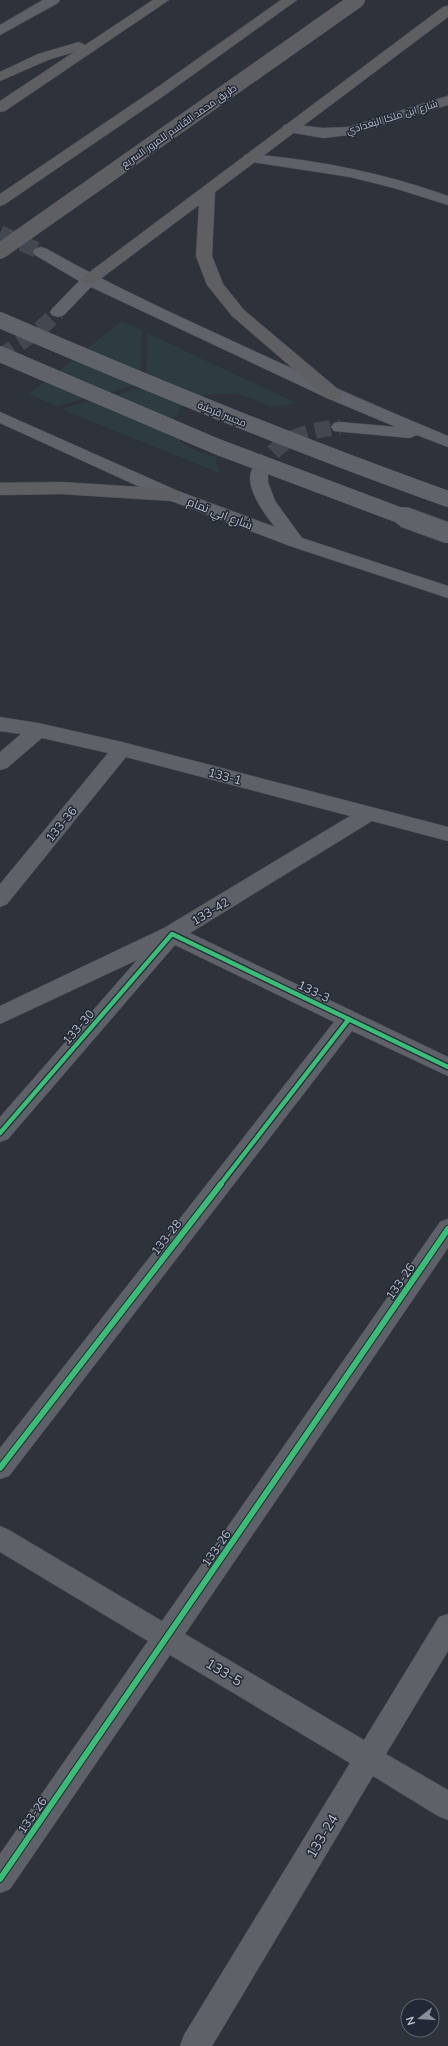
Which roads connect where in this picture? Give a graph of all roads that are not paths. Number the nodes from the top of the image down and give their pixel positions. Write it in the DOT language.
graph roads {
  1 [pos="53,0"];
  2 [pos="162,0"];
  3 [pos="290,0"];
  4 [pos="357,0"];
  5 [pos="448,10"];
  6 [pos="0,31"];
  7 [pos="99,41"];
  8 [pos="0,77"];
  9 [pos="448,100"];
  10 [pos="0,108"];
  11 [pos="289,128"];
  12 [pos="250,158"];
  13 [pos="208,189"];
  14 [pos="0,201"];
  15 [pos="448,201"];
  16 [pos="0,250"];
  17 [pos="41,252"];
  18 [pos="89,280"];
  19 [pos="58,312"];
  20 [pos="0,320"];
  21 [pos="0,354"];
  22 [pos="333,394"];
  23 [pos="0,417"];
  24 [pos="340,427"];
  25 [pos="431,435"];
  26 [pos="448,442"];
  27 [pos="259,472"];
  28 [pos="0,489"];
  29 [pos="172,495"];
  30 [pos="448,499"];
  31 [pos="448,533"];
  32 [pos="296,542"];
  33 [pos="448,592"];
  34 [pos="0,724"];
  35 [pos="38,730"];
  36 [pos="122,749"];
  37 [pos="0,763"];
  38 [pos="369,814"];
  39 [pos="448,834"];
  40 [pos="0,899"];
  41 [pos="172,934"];
  42 [pos="0,1016"];
  43 [pos="349,1019"];
  44 [pos="448,1067"];
  45 [pos="0,1133"];
  46 [pos="448,1229"];
  47 [pos="0,1468"];
  48 [pos="0,1538"];
  49 [pos="448,1626"];
  50 [pos="166,1638"];
  51 [pos="368,1758"];
  52 [pos="448,1806"];
  53 [pos="0,1879"];
  54 [pos="195,2046"];
  1 -- 6 [label="street"];
  2 -- 7 [label="highway"];
  3 -- 14 [label="highway"];
  4 -- 16 [label="highway, طريق محمد القاسم للمرور السريع, bridge"];
  5 -- 11 [label="highway"];
  7 -- 8 [label="highway"];
  7 -- 10 [label="highway"];
  9 -- 11 [label="street, شارع ابن ملكا البغدادي"];
  11 -- 12 [label="highway"];
  12 -- 13 [label="highway"];
  12 -- 15 [label="lane"];
  13 -- 18 [label="highway"];
  13 -- 22 [label="highway"];
  17 -- 18 [label="main road"];
  18 -- 19 [label="main road"];
  18 -- 22 [label="main road"];
  20 -- 30 [label="main road, مجسر قرطبة, bridge"];
  21 -- 31 [label="main road, bridge"];
  22 -- 25 [label="main road"];
  23 -- 29 [label="main road, شارع ابي تمام"];
  24 -- 25 [label="main road"];
  25 -- 26 [label="main road"];
  27 -- 32 [label="main road"];
  28 -- 29 [label="highway"];
  29 -- 32 [label="main road, شارع ابي تمام"];
  32 -- 33 [label="main road, شارع ابي تمام"];
  34 -- 35 [label="street, 133-1"];
  35 -- 36 [label="street, 133-1"];
  35 -- 37 [label="street"];
  36 -- 38 [label="street, 133-1"];
  36 -- 40 [label="street, 133-36"];
  38 -- 39 [label="street, 133-1"];
  38 -- 41 [label="street, 133-42"];
  41 -- 42 [label="street, 133-42"];
  41 -- 43 [label="street, 133-3"];
  41 -- 45 [label="street, 133-30"];
  43 -- 44 [label="street, 133-3"];
  43 -- 47 [label="street, 133-28"];
  46 -- 50 [label="street, 133-26"];
  48 -- 50 [label="street, 133-5"];
  49 -- 51 [label="street, 133-24"];
  50 -- 51 [label="street, 133-5"];
  50 -- 53 [label="street, 133-26"];
  51 -- 52 [label="street, 133-5"];
  51 -- 54 [label="street, 133-24"];
}
